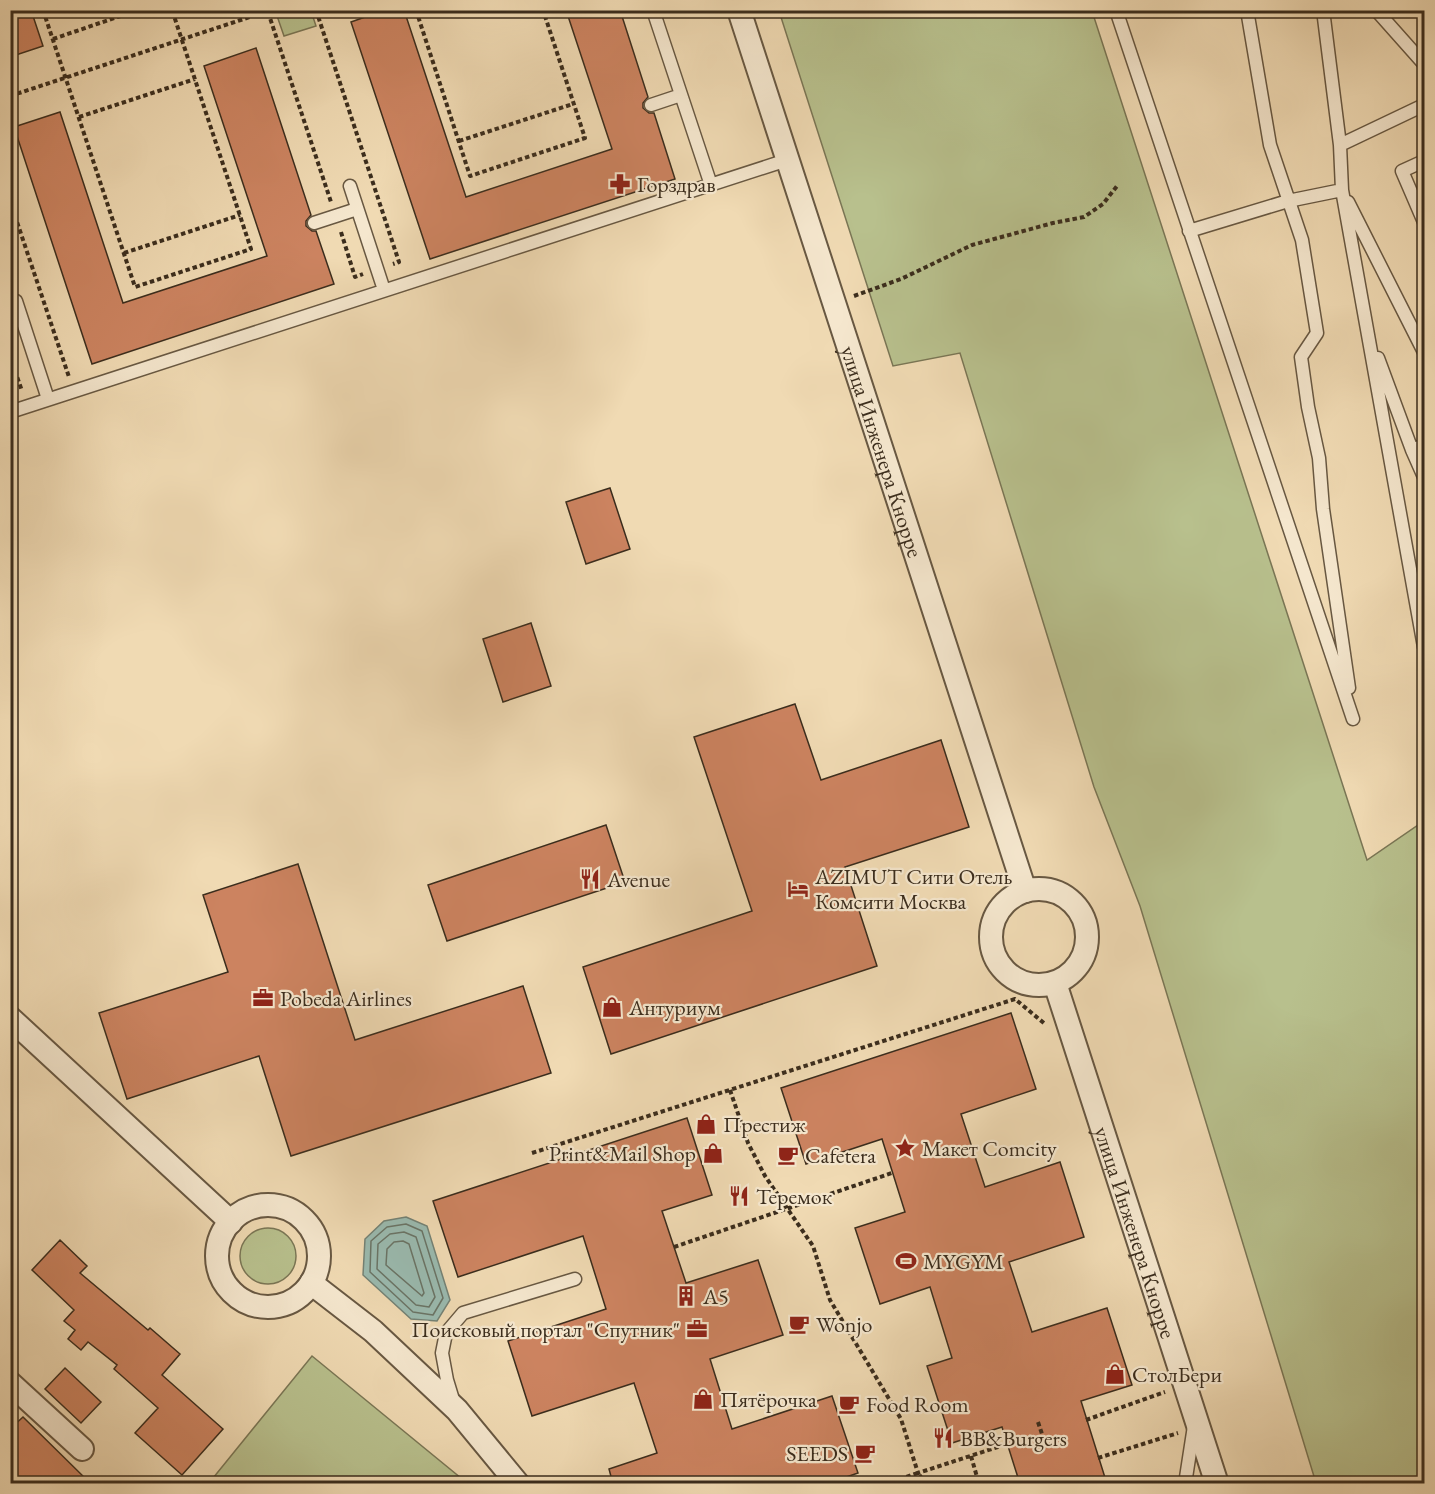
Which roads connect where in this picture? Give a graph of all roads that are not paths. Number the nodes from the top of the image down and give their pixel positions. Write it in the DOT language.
graph roads {
  1 [pos="653,10"];
  2 [pos="738,10"];
  3 [pos="1116,10"];
  4 [pos="1248,10"];
  5 [pos="1323,10"];
  6 [pos="1376,10"];
  7 [pos="1425,64"];
  8 [pos="681,95"];
  9 [pos="651,105"];
  10 [pos="1425,105"];
  11 [pos="1340,145"];
  12 [pos="787,160"];
  13 [pos="1425,161"];
  14 [pos="711,185"];
  15 [pos="350,186"];
  16 [pos="1342,190"];
  17 [pos="1288,201"];
  18 [pos="357,209"];
  19 [pos="1425,222"];
  20 [pos="314,223"];
  21 [pos="1189,231"];
  22 [pos="384,290"];
  23 [pos="16,301"];
  24 [pos="16,319"];
  25 [pos="1366,326"];
  26 [pos="1425,352"];
  27 [pos="48,399"];
  28 [pos="10,412"];
  29 [pos="1425,444"];
  30 [pos="1412,450"];
  31 [pos="1425,477"];
  32 [pos="1425,647"];
  33 [pos="1025,891"];
  34 [pos="1055,983"];
  35 [pos="10,1018"];
  36 [pos="231,1222"];
  37 [pos="575,1279"];
  38 [pos="311,1283"];
  39 [pos="10,1383"];
  40 [pos="457,1410"];
  41 [pos="1196,1416"];
  42 [pos="82,1449"];
  43 [pos="518,1484"];
  44 [pos="1185,1484"];
  45 [pos="1217,1484"];
  1 -- 8 [label="lane"];
  2 -- 12 [label="street, улица Инженера Кнорре"];
  3 -- 21 [label="lane"];
  4 -- 17 [label="lane"];
  5 -- 11 [label="lane"];
  6 -- 7 [label="lane"];
  8 -- 9 [label="lane"];
  8 -- 14 [label="lane"];
  10 -- 11 [label="lane"];
  11 -- 16 [label="lane"];
  12 -- 14 [label="lane"];
  12 -- 33 [label="street, улица Инженера Кнорре"];
  13 -- 19 [label="lane"];
  14 -- 22 [label="lane"];
  15 -- 18 [label="lane"];
  16 -- 17 [label="lane"];
  16 -- 25 [label="lane"];
  16 -- 26 [label="lane"];
  17 -- 21 [label="lane"];
  17 -- 21 [label="lane"];
  18 -- 20 [label="lane"];
  18 -- 22 [label="lane"];
  22 -- 27 [label="lane"];
  23 -- 24 [label="lane"];
  24 -- 27 [label="lane"];
  25 -- 30 [label="lane"];
  25 -- 32 [label="lane"];
  27 -- 28 [label="lane"];
  29 -- 30 [label="lane"];
  30 -- 31 [label="lane"];
  33 -- 34 [label="street"];
  33 -- 34 [label="street"];
  34 -- 41 [label="street, улица Инженера Кнорре"];
  35 -- 36 [label="street"];
  36 -- 38 [label="street"];
  36 -- 38 [label="street"];
  37 -- 40 [label="lane"];
  38 -- 40 [label="street"];
  39 -- 42 [label="street"];
  40 -- 43 [label="street"];
  41 -- 44 [label="lane"];
  41 -- 45 [label="street, улица Инженера Кнорре"];
}
